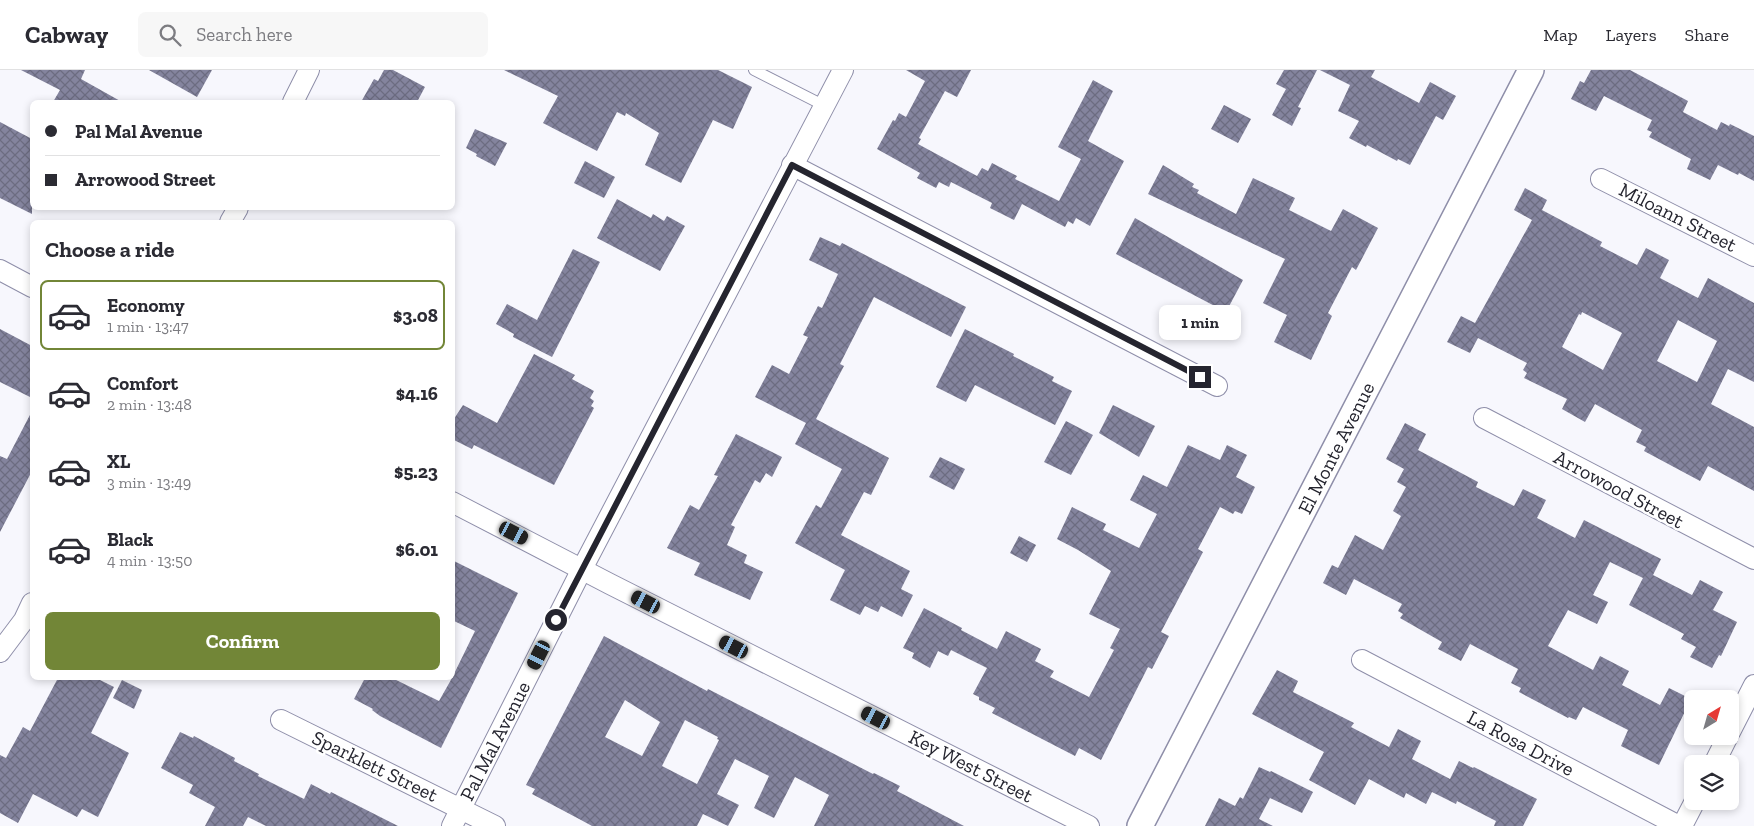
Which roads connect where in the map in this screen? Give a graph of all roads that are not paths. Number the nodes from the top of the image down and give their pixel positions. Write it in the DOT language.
graph roads {
  1 [pos="309,70"];
  2 [pos="754,70"];
  3 [pos="843,70"];
  4 [pos="1531,70"];
  5 [pos="294,100"];
  6 [pos="825,106"];
  7 [pos="792,165"];
  8 [pos="1601,179"];
  9 [pos="1754,256"];
  10 [pos="0,270"];
  11 [pos="30,285"];
  12 [pos="1217,386"];
  13 [pos="1484,418"];
  14 [pos="455,504"];
  15 [pos="1754,559"];
  16 [pos="582,569"];
  17 [pos="30,607"];
  18 [pos="0,652"];
  19 [pos="1362,660"];
  20 [pos="1754,685"];
  21 [pos="1739,714"];
  22 [pos="282,720"];
  23 [pos="461,808"];
  24 [pos="1690,810"];
  25 [pos="452,826"];
  26 [pos="495,826"];
  27 [pos="1089,826"];
  28 [pos="1140,826"];
  29 [pos="1681,826"];
  1 -- 5 [label="street"];
  2 -- 6 [label="lane"];
  3 -- 6 [label="street, Pal Mal Avenue"];
  4 -- 28 [label="street, El Monte Avenue"];
  6 -- 7 [label="street, Pal Mal Avenue"];
  7 -- 12 [label="street"];
  7 -- 16 [label="street, Pal Mal Avenue"];
  8 -- 9 [label="street, Miloann Street"];
  10 -- 11 [label="street"];
  13 -- 15 [label="street, Arrowood Street"];
  14 -- 16 [label="street, Key West Street"];
  16 -- 23 [label="street, Pal Mal Avenue"];
  16 -- 27 [label="street, Key West Street"];
  17 -- 18 [label="street"];
  19 -- 29 [label="street, La Rosa Drive"];
  20 -- 21 [label="street"];
  22 -- 23 [label="street, Sparklett Street"];
  23 -- 25 [label="street, Pal Mal Avenue"];
  23 -- 26 [label="street, Sparklett Street"];
  24 -- 29 [label="street"];
}
